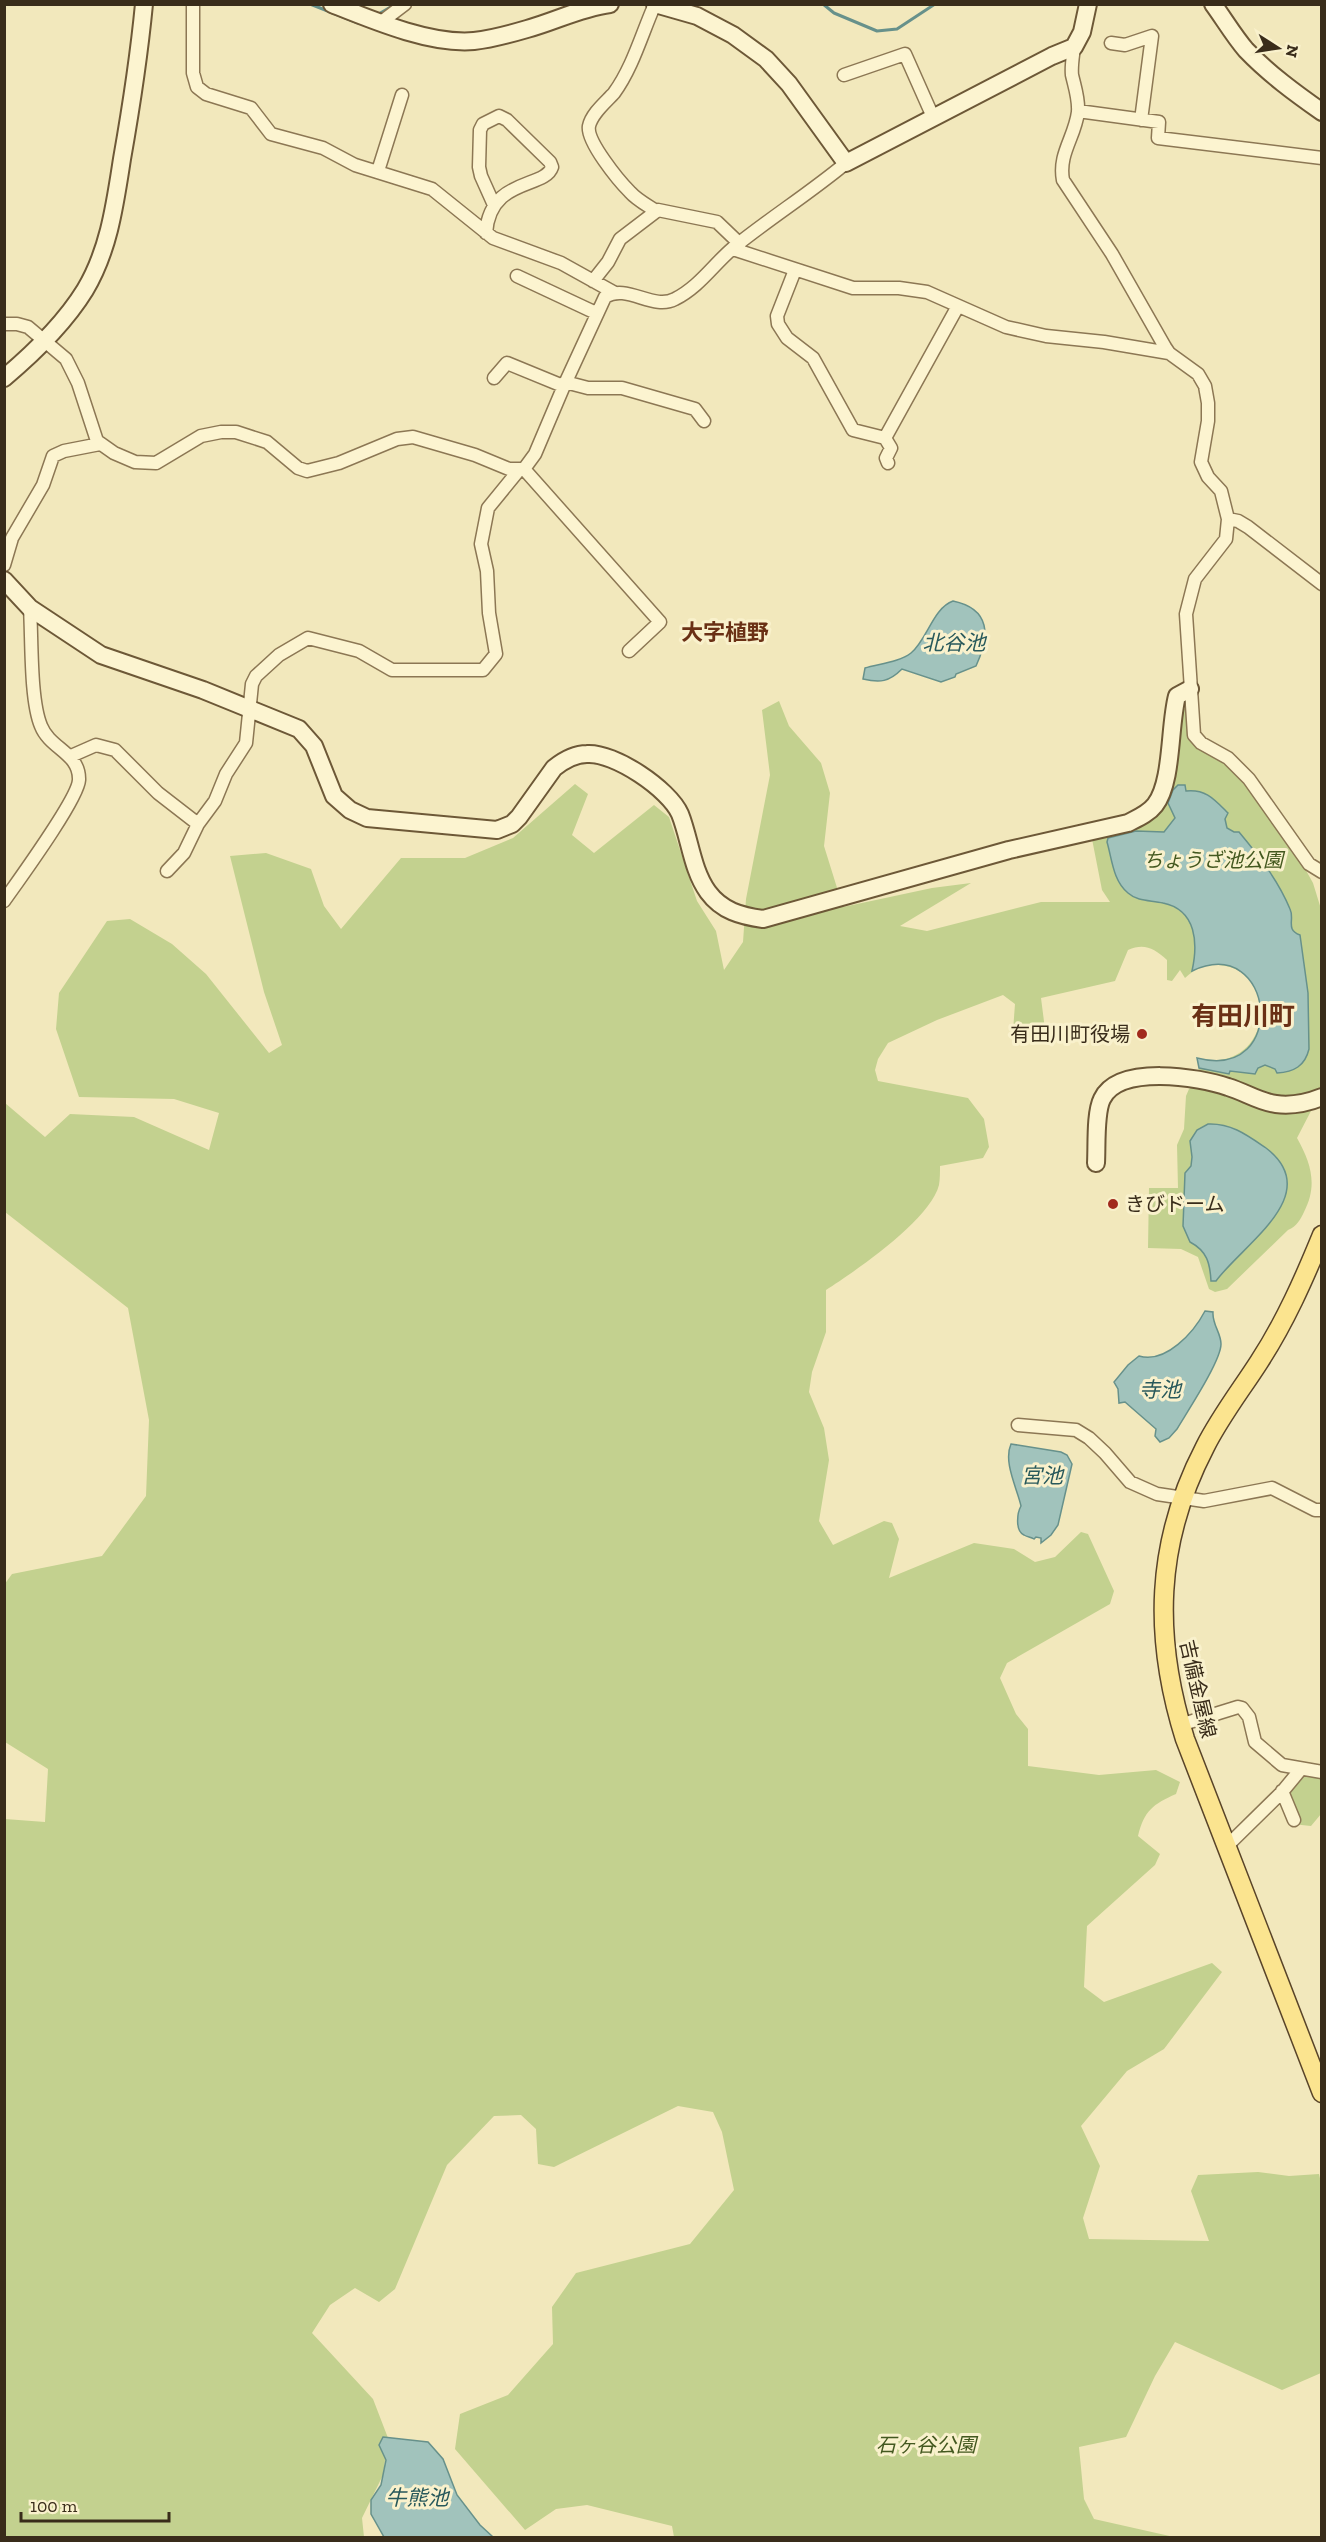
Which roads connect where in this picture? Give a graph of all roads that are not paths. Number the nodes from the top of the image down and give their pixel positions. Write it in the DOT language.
graph roads {
  1 [pos="144,4"];
  2 [pos="193,4"];
  3 [pos="332,4"];
  4 [pos="405,4"];
  5 [pos="610,4"];
  6 [pos="655,4"];
  7 [pos="1088,4"];
  8 [pos="1213,4"];
  9 [pos="380,23"];
  10 [pos="1111,43"];
  11 [pos="1074,47"];
  12 [pos="844,75"];
  13 [pos="402,95"];
  14 [pos="1078,111"];
  15 [pos="1322,112"];
  16 [pos="933,117"];
  17 [pos="1141,120"];
  18 [pos="1322,158"];
  19 [pos="846,163"];
  20 [pos="378,171"];
  21 [pos="494,206"];
  22 [pos="656,211"];
  23 [pos="486,233"];
  24 [pos="736,246"];
  25 [pos="795,270"];
  26 [pos="517,276"];
  27 [pos="593,281"];
  28 [pos="615,293"];
  29 [pos="958,306"];
  30 [pos="596,313"];
  31 [pos="4,324"];
  32 [pos="45,341"];
  33 [pos="1169,353"];
  34 [pos="4,378"];
  35 [pos="494,378"];
  36 [pos="564,384"];
  37 [pos="704,421"];
  38 [pos="885,438"];
  39 [pos="100,444"];
  40 [pos="888,463"];
  41 [pos="521,469"];
  42 [pos="1228,519"];
  43 [pos="4,565"];
  44 [pos="4,580"];
  45 [pos="1322,584"];
  46 [pos="30,608"];
  47 [pos="629,651"];
  48 [pos="1190,689"];
  49 [pos="251,709"];
  50 [pos="71,756"];
  51 [pos="198,824"];
  52 [pos="167,872"];
  53 [pos="1322,872"];
  54 [pos="4,901"];
  55 [pos="1322,1098"];
  56 [pos="1096,1163"];
  57 [pos="1322,1235"];
  58 [pos="1018,1425"];
  59 [pos="1183,1496"];
  60 [pos="1322,1510"];
  61 [pos="1180,1725"];
  62 [pos="1301,1769"];
  63 [pos="1322,1772"];
  64 [pos="1282,1791"];
  65 [pos="1294,1820"];
  66 [pos="1226,1847"];
  67 [pos="1322,2093"];
  1 -- 32 [label="street"];
  2 -- 20 [label="street"];
  3 -- 9 [label="street"];
  4 -- 9 [label="street"];
  5 -- 9 [label="street"];
  6 -- 19 [label="street"];
  6 -- 22 [label="street"];
  7 -- 11 [label="street"];
  8 -- 15 [label="street"];
  10 -- 17 [label="street"];
  11 -- 14 [label="street"];
  11 -- 16 [label="street"];
  12 -- 16 [label="street"];
  13 -- 20 [label="street"];
  14 -- 17 [label="street"];
  14 -- 33 [label="street"];
  16 -- 19 [label="street"];
  17 -- 18 [label="street"];
  19 -- 24 [label="street"];
  20 -- 23 [label="street"];
  21 -- 21 [label="street"];
  21 -- 23 [label="street"];
  22 -- 24 [label="street"];
  22 -- 27 [label="street"];
  23 -- 27 [label="street"];
  24 -- 25 [label="street"];
  24 -- 28 [label="street"];
  25 -- 29 [label="street"];
  25 -- 38 [label="street"];
  26 -- 30 [label="street"];
  27 -- 28 [label="street"];
  28 -- 30 [label="street"];
  29 -- 33 [label="street"];
  29 -- 38 [label="street"];
  30 -- 36 [label="street"];
  31 -- 32 [label="street"];
  32 -- 34 [label="street"];
  32 -- 39 [label="street"];
  33 -- 42 [label="street"];
  35 -- 36 [label="street"];
  36 -- 37 [label="street"];
  36 -- 41 [label="street"];
  38 -- 40 [label="street"];
  39 -- 41 [label="street"];
  39 -- 43 [label="street"];
  41 -- 47 [label="street"];
  41 -- 49 [label="street"];
  42 -- 45 [label="street"];
  42 -- 48 [label="street"];
  44 -- 46 [label="street"];
  46 -- 49 [label="street"];
  46 -- 50 [label="street"];
  48 -- 49 [label="street"];
  48 -- 53 [label="street"];
  49 -- 51 [label="street"];
  50 -- 51 [label="street"];
  50 -- 54 [label="street"];
  51 -- 52 [label="street"];
  55 -- 56 [label="street"];
  57 -- 59 [label="main road, 吉備金屋線"];
  58 -- 59 [label="street"];
  59 -- 60 [label="street"];
  59 -- 61 [label="main road, 吉備金屋線"];
  61 -- 62 [label="street"];
  61 -- 66 [label="main road, 吉備金屋線"];
  62 -- 63 [label="street"];
  62 -- 64 [label="street"];
  64 -- 65 [label="street"];
  64 -- 66 [label="street"];
  66 -- 67 [label="main road, 吉備金屋線"];
}
